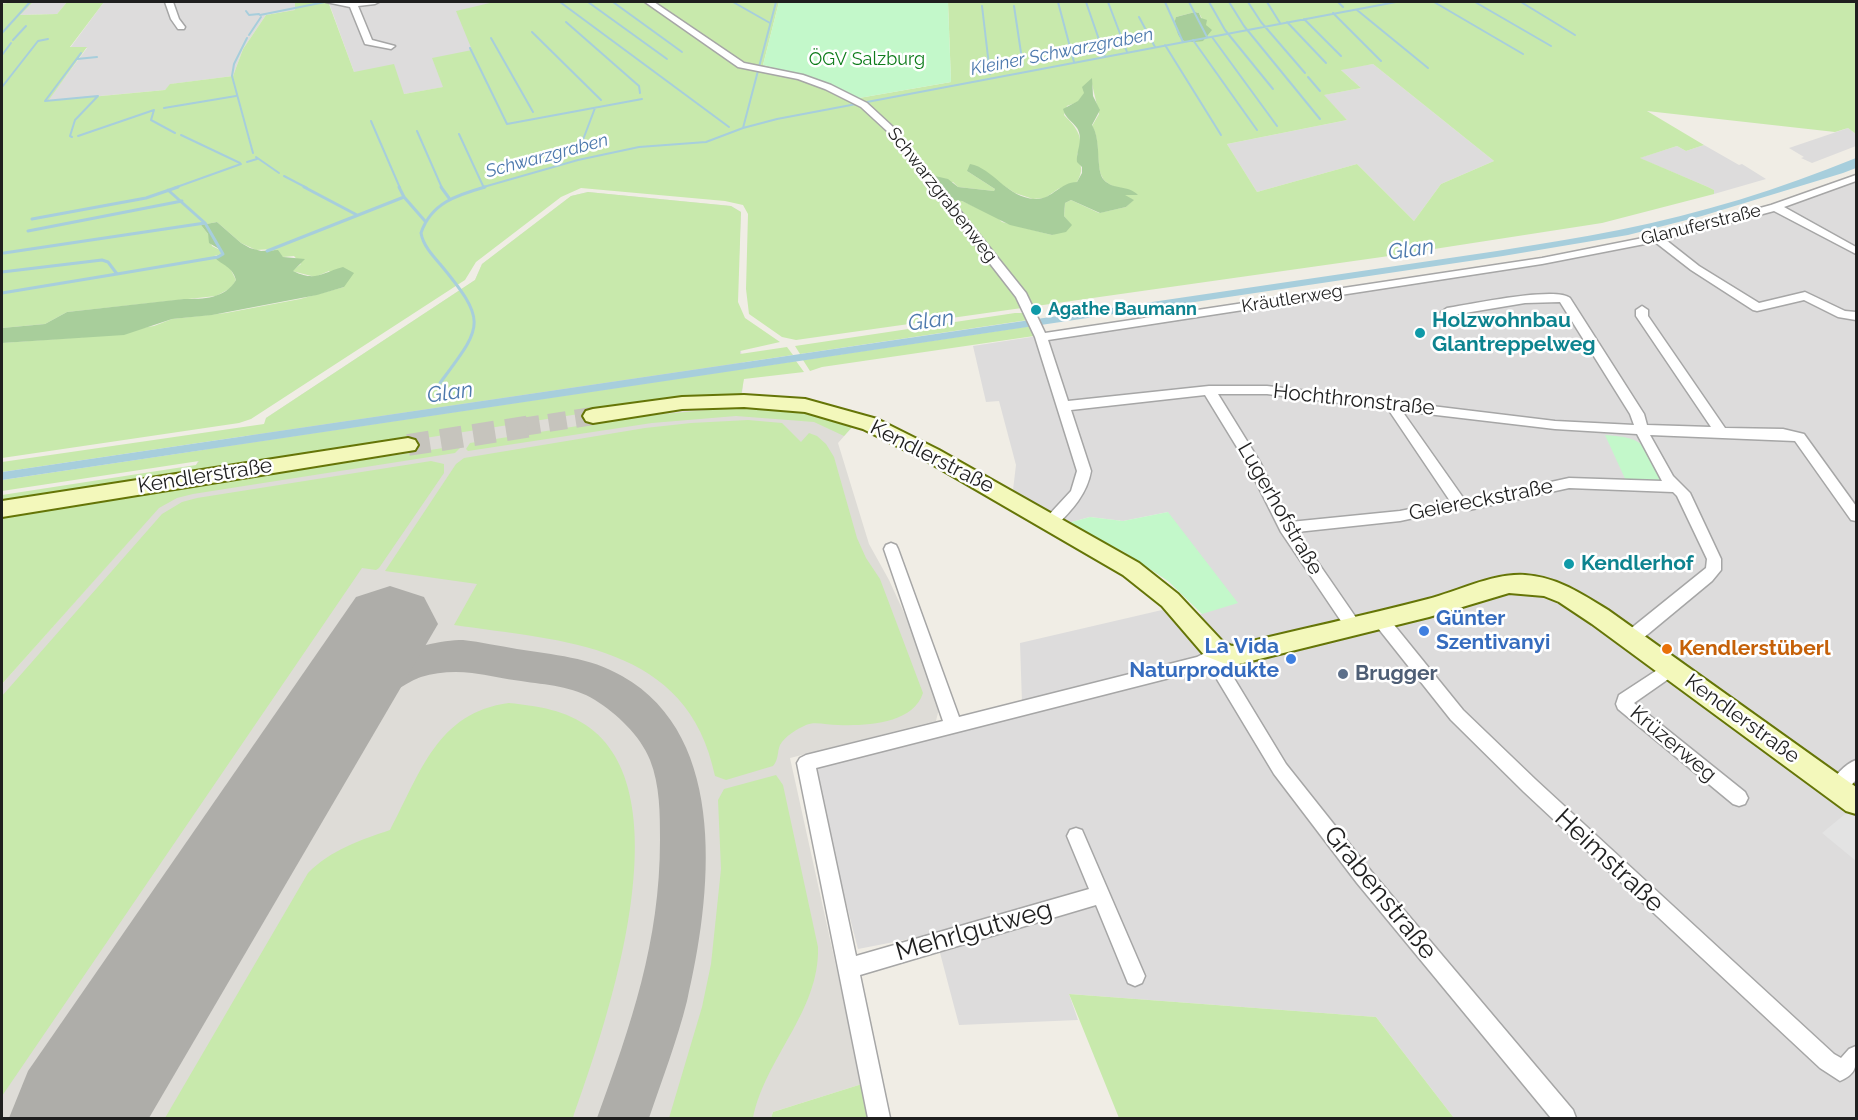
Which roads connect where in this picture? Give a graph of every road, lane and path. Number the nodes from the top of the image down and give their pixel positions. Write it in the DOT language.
graph roads {
  1 [pos="169,2"];
  2 [pos="330,2"];
  3 [pos="375,2"];
  4 [pos="649,2"];
  5 [pos="353,4"];
  6 [pos="181,27"];
  7 [pos="392,46"];
  8 [pos="1857,178"];
  9 [pos="1844,182"];
  10 [pos="1857,188"];
  11 [pos="1775,207"];
  12 [pos="1657,238"];
  13 [pos="1857,251"];
  14 [pos="1542,261"];
  15 [pos="1642,310"];
  16 [pos="1447,312"];
  17 [pos="1857,316"];
  18 [pos="1040,335"];
  19 [pos="1209,390"];
  20 [pos="1391,404"];
  21 [pos="1065,406"];
  22 [pos="593,416"];
  23 [pos="1644,430"];
  24 [pos="1721,432"];
  25 [pos="408,445"];
  26 [pos="1676,487"];
  27 [pos="1459,503"];
  28 [pos="2,509"];
  29 [pos="1857,516"];
  30 [pos="1051,522"];
  31 [pos="1286,528"];
  32 [pos="891,549"];
  33 [pos="1380,620"];
  34 [pos="1353,626"];
  35 [pos="1630,639"];
  36 [pos="1219,653"];
  37 [pos="1671,668"];
  38 [pos="953,724"];
  39 [pos="1857,768"];
  40 [pos="1847,795"];
  41 [pos="1739,798"];
  42 [pos="1076,836"];
  43 [pos="1099,895"];
  44 [pos="849,968"];
  45 [pos="1135,976"];
  46 [pos="1857,1056"];
  47 [pos="879,1119"];
  48 [pos="1565,1119"];
  1 -- 6 [label="street"];
  2 -- 5 [label="street"];
  3 -- 5 [label="street"];
  4 -- 18 [label="street, Schwarzgrabenweg"];
  5 -- 7 [label="street"];
  8 -- 9 [label="street, Glanuferstraße"];
  9 -- 10 [label="street"];
  9 -- 11 [label="street, Glanuferstraße"];
  11 -- 12 [label="street, Glanuferstraße"];
  11 -- 13 [label="street"];
  12 -- 14 [label="street, Glanuferstraße"];
  12 -- 17 [label="street"];
  14 -- 18 [label="street, Kräutlerweg"];
  15 -- 24 [label="street"];
  16 -- 23 [label="street"];
  18 -- 21 [label="street"];
  19 -- 20 [label="street, Hochthronstraße"];
  19 -- 21 [label="street, Hochthronstraße"];
  19 -- 31 [label="street, Lugerhofstraße"];
  20 -- 23 [label="street, Hochthronstraße"];
  20 -- 27 [label="street"];
  21 -- 30 [label="street"];
  22 -- 30 [label="street, Kendlerstraße"];
  23 -- 24 [label="street, Hochthronstraße"];
  23 -- 26 [label="street"];
  24 -- 29 [label="street, Hochthronstraße"];
  25 -- 28 [label="street, Kendlerstraße"];
  26 -- 27 [label="street, Geiereckstraße"];
  26 -- 35 [label="street"];
  27 -- 31 [label="street, Geiereckstraße"];
  30 -- 36 [label="street, Kendlerstraße"];
  31 -- 34 [label="street, Lugerhofstraße"];
  32 -- 38 [label="street"];
  33 -- 34 [label="street, Kendlerstraße"];
  33 -- 35 [label="street, Kendlerstraße"];
  33 -- 46 [label="street, Heimstraße"];
  34 -- 36 [label="street, Kendlerstraße"];
  35 -- 37 [label="street, Kendlerstraße"];
  36 -- 38 [label="street, Kendlerstraße"];
  36 -- 48 [label="street, Grabenstraße"];
  37 -- 40 [label="street, Kendlerstraße"];
  37 -- 41 [label="street, Krüzerweg"];
  38 -- 44 [label="street, Kendlerstraße"];
  39 -- 40 [label="street"];
  42 -- 43 [label="street"];
  43 -- 44 [label="street, Mehrlgutweg"];
  43 -- 45 [label="street"];
  44 -- 47 [label="street"];
}
